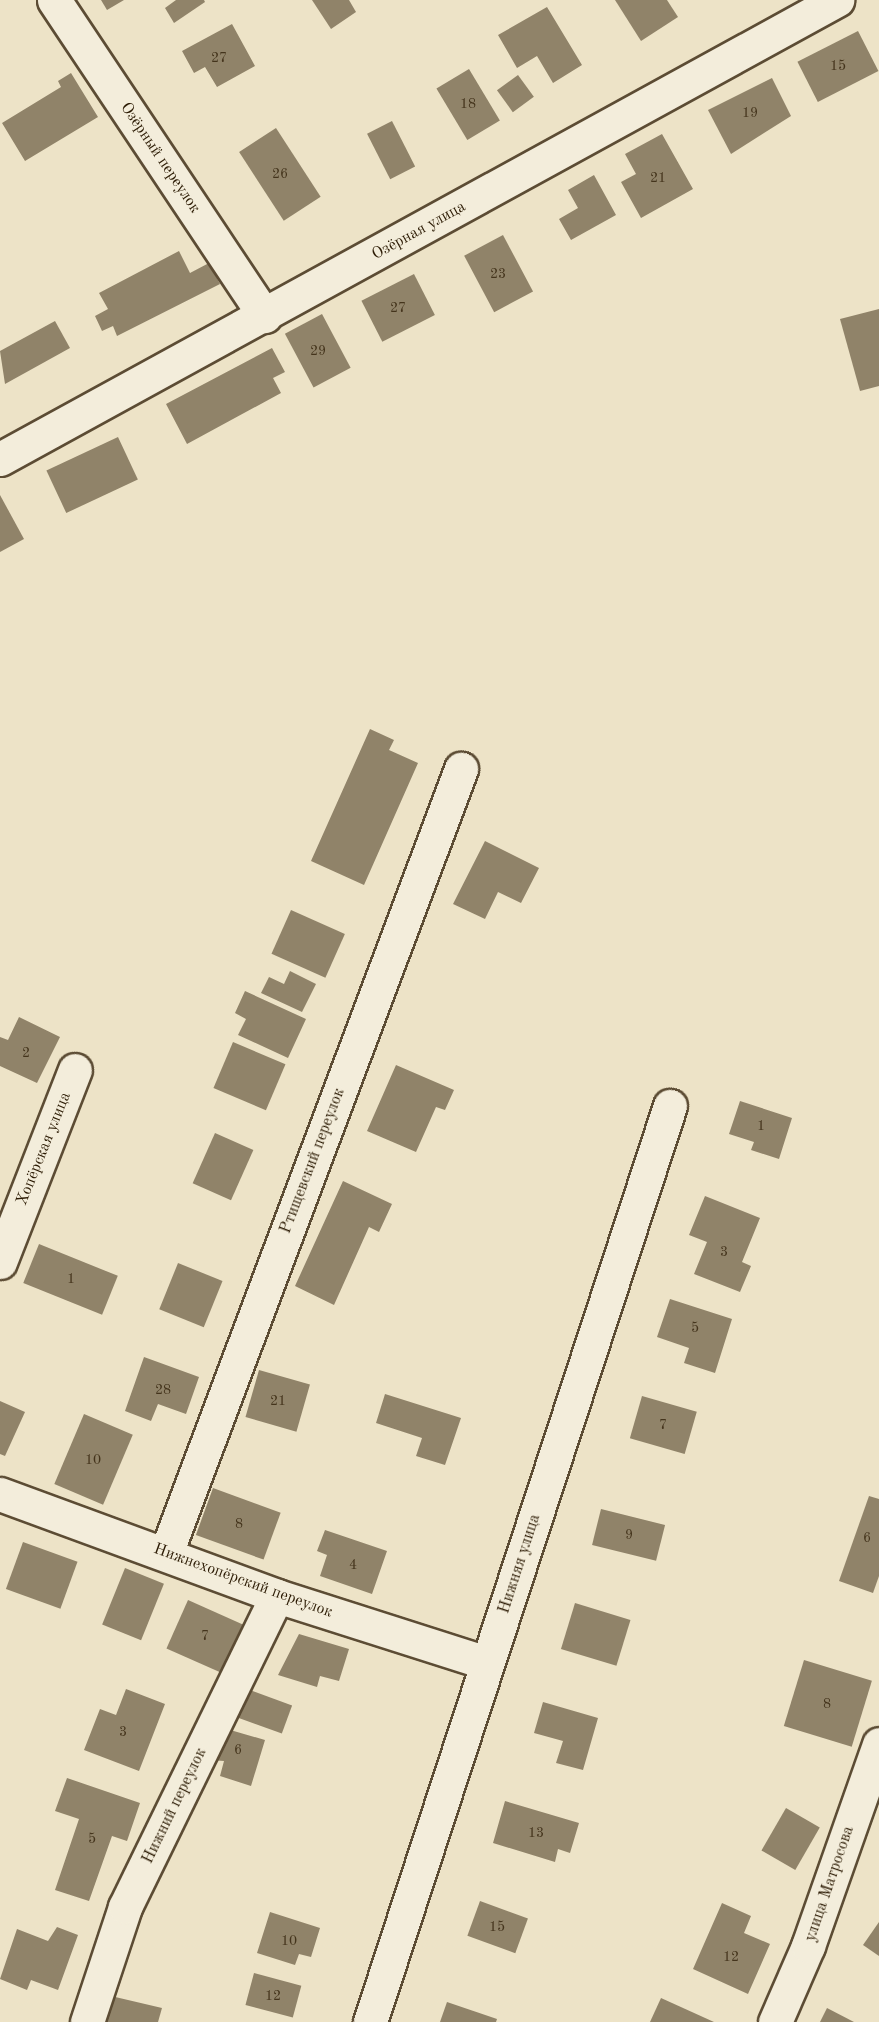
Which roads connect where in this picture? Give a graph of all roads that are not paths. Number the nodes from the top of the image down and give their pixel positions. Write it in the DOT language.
graph roads {
  1 [pos="54,0"];
  2 [pos="837,0"];
  3 [pos="265,316"];
  4 [pos="0,459"];
  5 [pos="461,769"];
  6 [pos="75,1070"];
  7 [pos="670,1106"];
  8 [pos="0,1262"];
  9 [pos="0,1494"];
  10 [pos="166,1553"];
  11 [pos="277,1596"];
  12 [pos="487,1663"];
  13 [pos="879,1744"];
  14 [pos="87,2022"];
  15 [pos="370,2022"];
  16 [pos="775,2022"];
  1 -- 3 [label="street, Озёрный переулок"];
  2 -- 3 [label="street, Озёрная улица"];
  3 -- 4 [label="street, Озёрная улица"];
  5 -- 10 [label="street, Ртищевский переулок"];
  6 -- 8 [label="street, Хопёрская улица"];
  7 -- 12 [label="street, Нижняя улица"];
  9 -- 10 [label="street, Нижнехопёрский переулок"];
  10 -- 11 [label="street, Нижнехопёрский переулок"];
  11 -- 12 [label="street, Нижнехопёрский переулок"];
  11 -- 14 [label="street, Нижний переулок"];
  12 -- 15 [label="street, Нижняя улица"];
  13 -- 16 [label="street, улица Матросова"];
}
